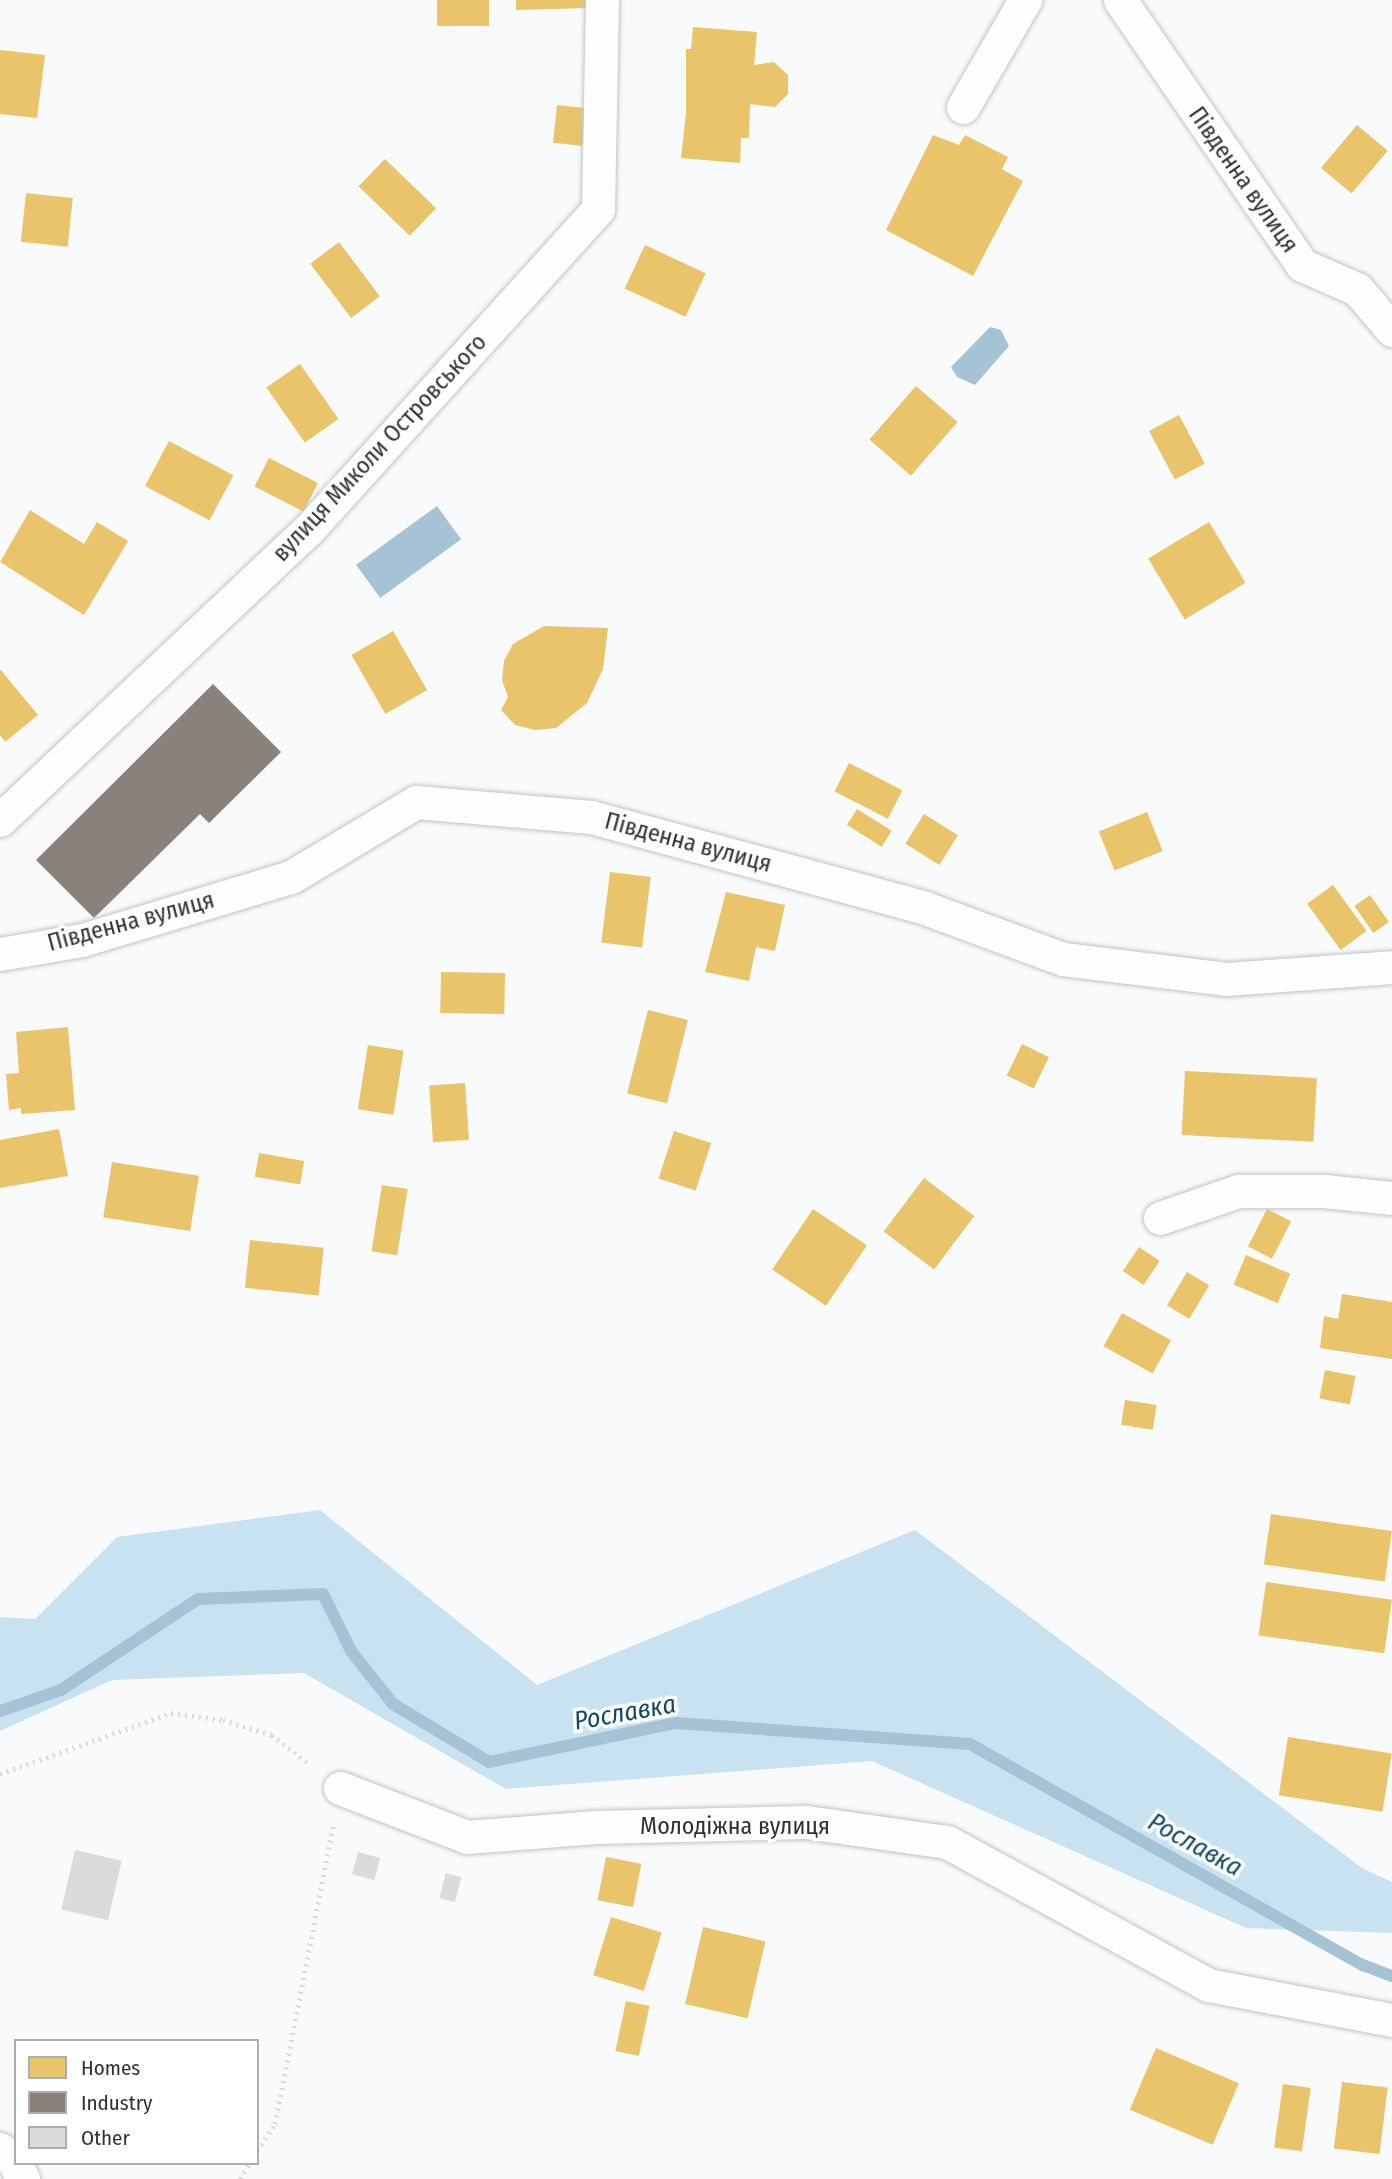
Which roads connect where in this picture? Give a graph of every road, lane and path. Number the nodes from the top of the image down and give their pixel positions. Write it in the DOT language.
graph roads {
  1 [pos="602,0"];
  2 [pos="1026,0"];
  3 [pos="1120,0"];
  4 [pos="962,107"];
  5 [pos="1392,330"];
  6 [pos="0,820"];
  7 [pos="0,954"];
  8 [pos="1392,967"];
  9 [pos="1392,1198"];
  10 [pos="1160,1218"];
  11 [pos="0,1774"];
  12 [pos="340,1788"];
  13 [pos="1392,2020"];
  14 [pos="259,2148"];
  15 [pos="0,2149"];
  16 [pos="14,2162"];
  1 -- 6 [label="street, вулиця Миколи Островського"];
  2 -- 4 [label="street"];
  3 -- 5 [label="street, Південна вулиця"];
  7 -- 8 [label="street, Південна вулиця"];
  9 -- 10 [label="street"];
  11 -- 12 [label="path"];
  12 -- 13 [label="street, Молодіжна вулиця"];
  12 -- 14 [label="path"];
  15 -- 16 [label="street"];
}
